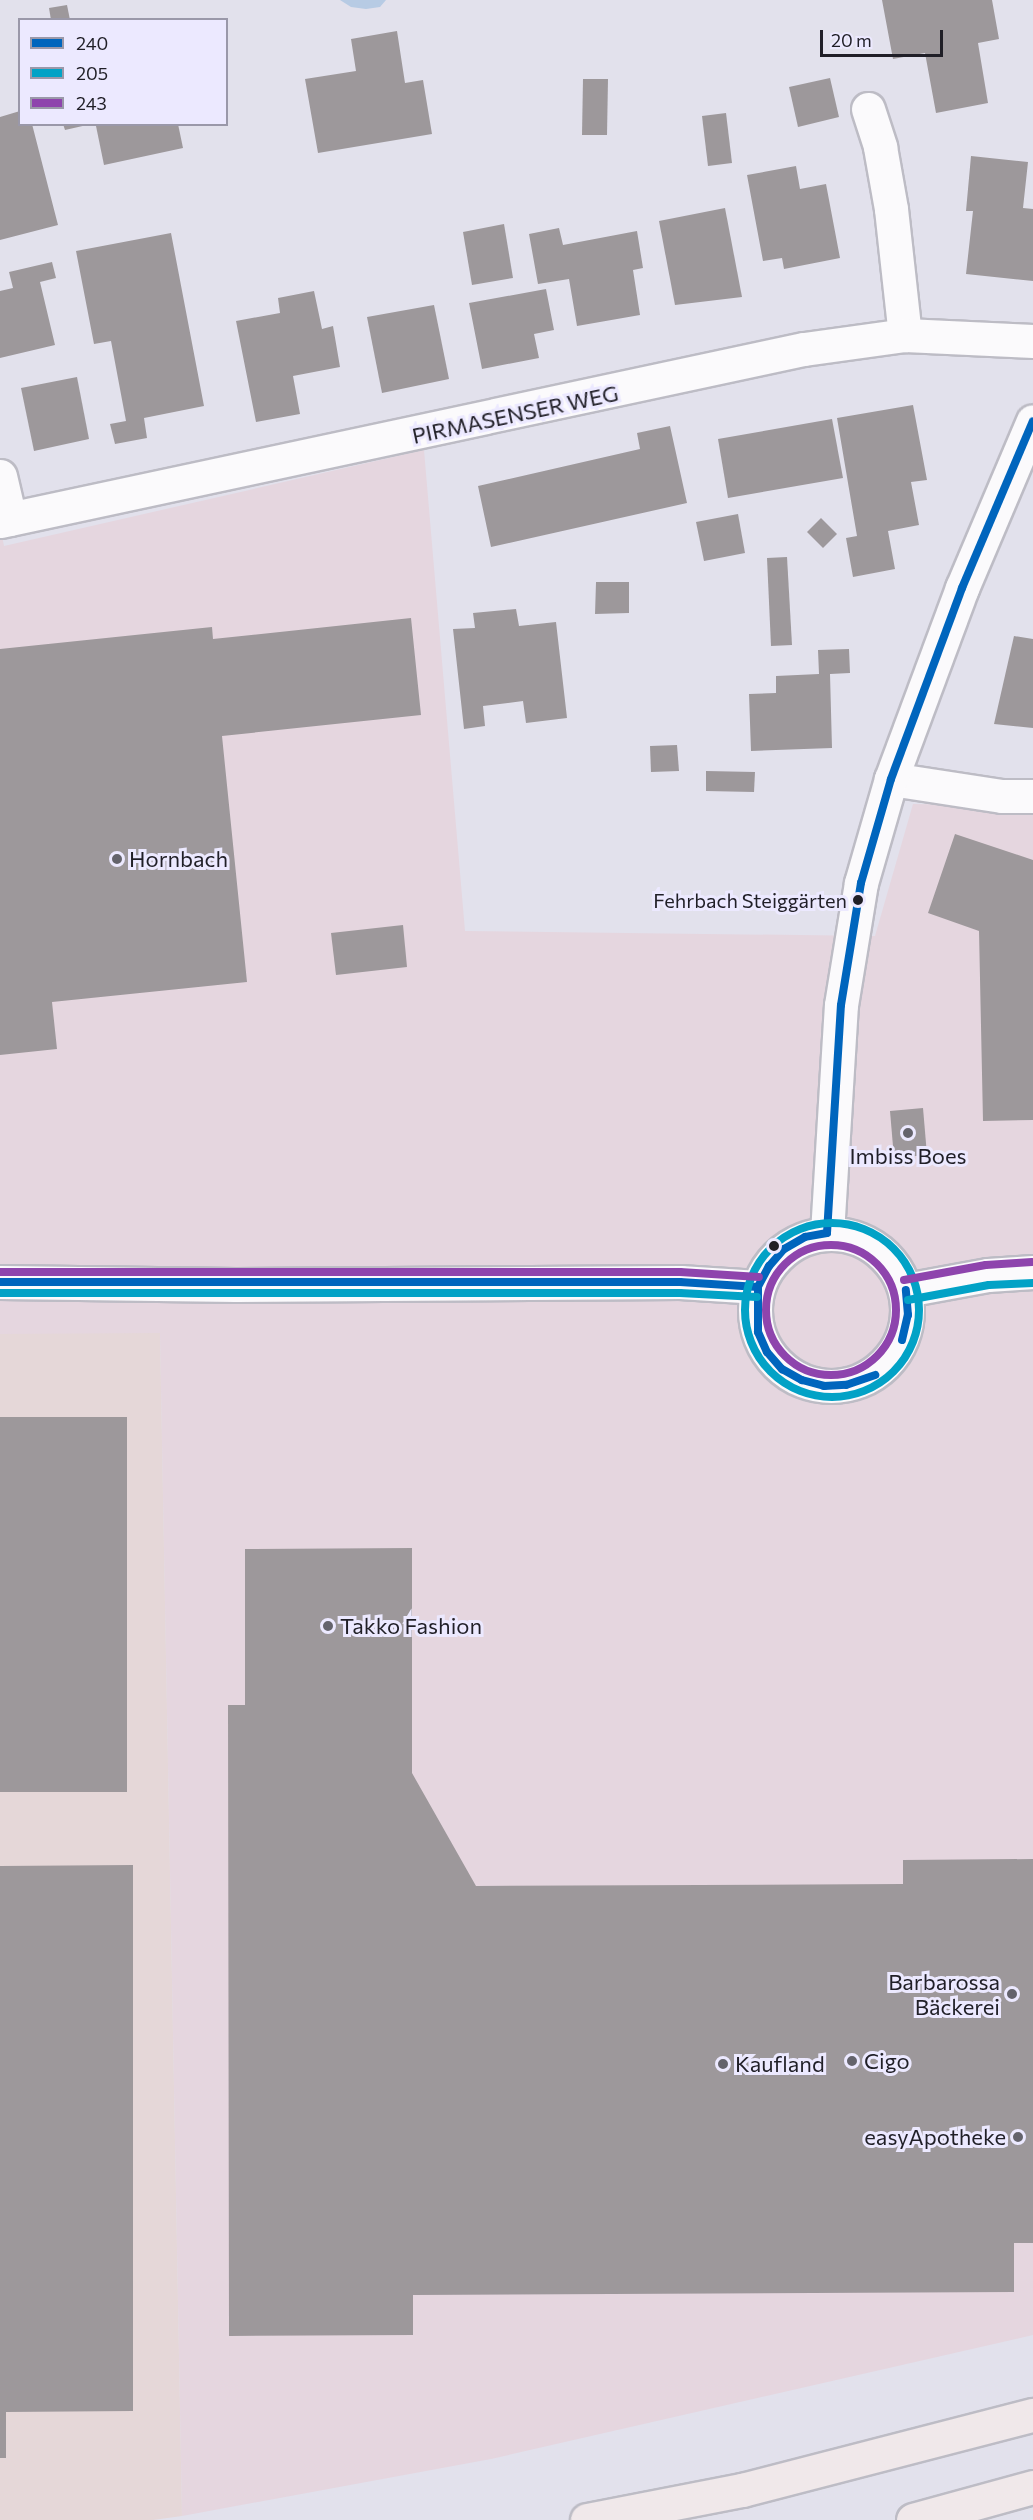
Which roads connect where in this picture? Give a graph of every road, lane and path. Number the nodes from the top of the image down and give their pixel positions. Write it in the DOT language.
graph roads {
  1 [pos="868,109"];
  2 [pos="905,335"];
  3 [pos="1033,341"];
  4 [pos="1033,421"];
  5 [pos="0,476"];
  6 [pos="5,520"];
  7 [pos="891,779"];
  8 [pos="1033,796"];
  9 [pos="827,1233"];
  10 [pos="1033,1272"];
  11 [pos="0,1282"];
  12 [pos="758,1287"];
  13 [pos="906,1290"];
  14 [pos="1033,2415"];
  15 [pos="1033,2487"];
  16 [pos="587,2520"];
  17 [pos="912,2520"];
  1 -- 2 [label="street"];
  2 -- 3 [label="street, PIRMASENSER WEG"];
  2 -- 6 [label="street, PIRMASENSER WEG"];
  4 -- 7 [label="street"];
  5 -- 6 [label="street"];
  7 -- 8 [label="street"];
  7 -- 9 [label="street"];
  9 -- 12 [label="street"];
  9 -- 13 [label="street"];
  10 -- 13 [label="street"];
  11 -- 12 [label="street"];
  12 -- 13 [label="street"];
  14 -- 16 [label="highway"];
  15 -- 17 [label="highway"];
}
